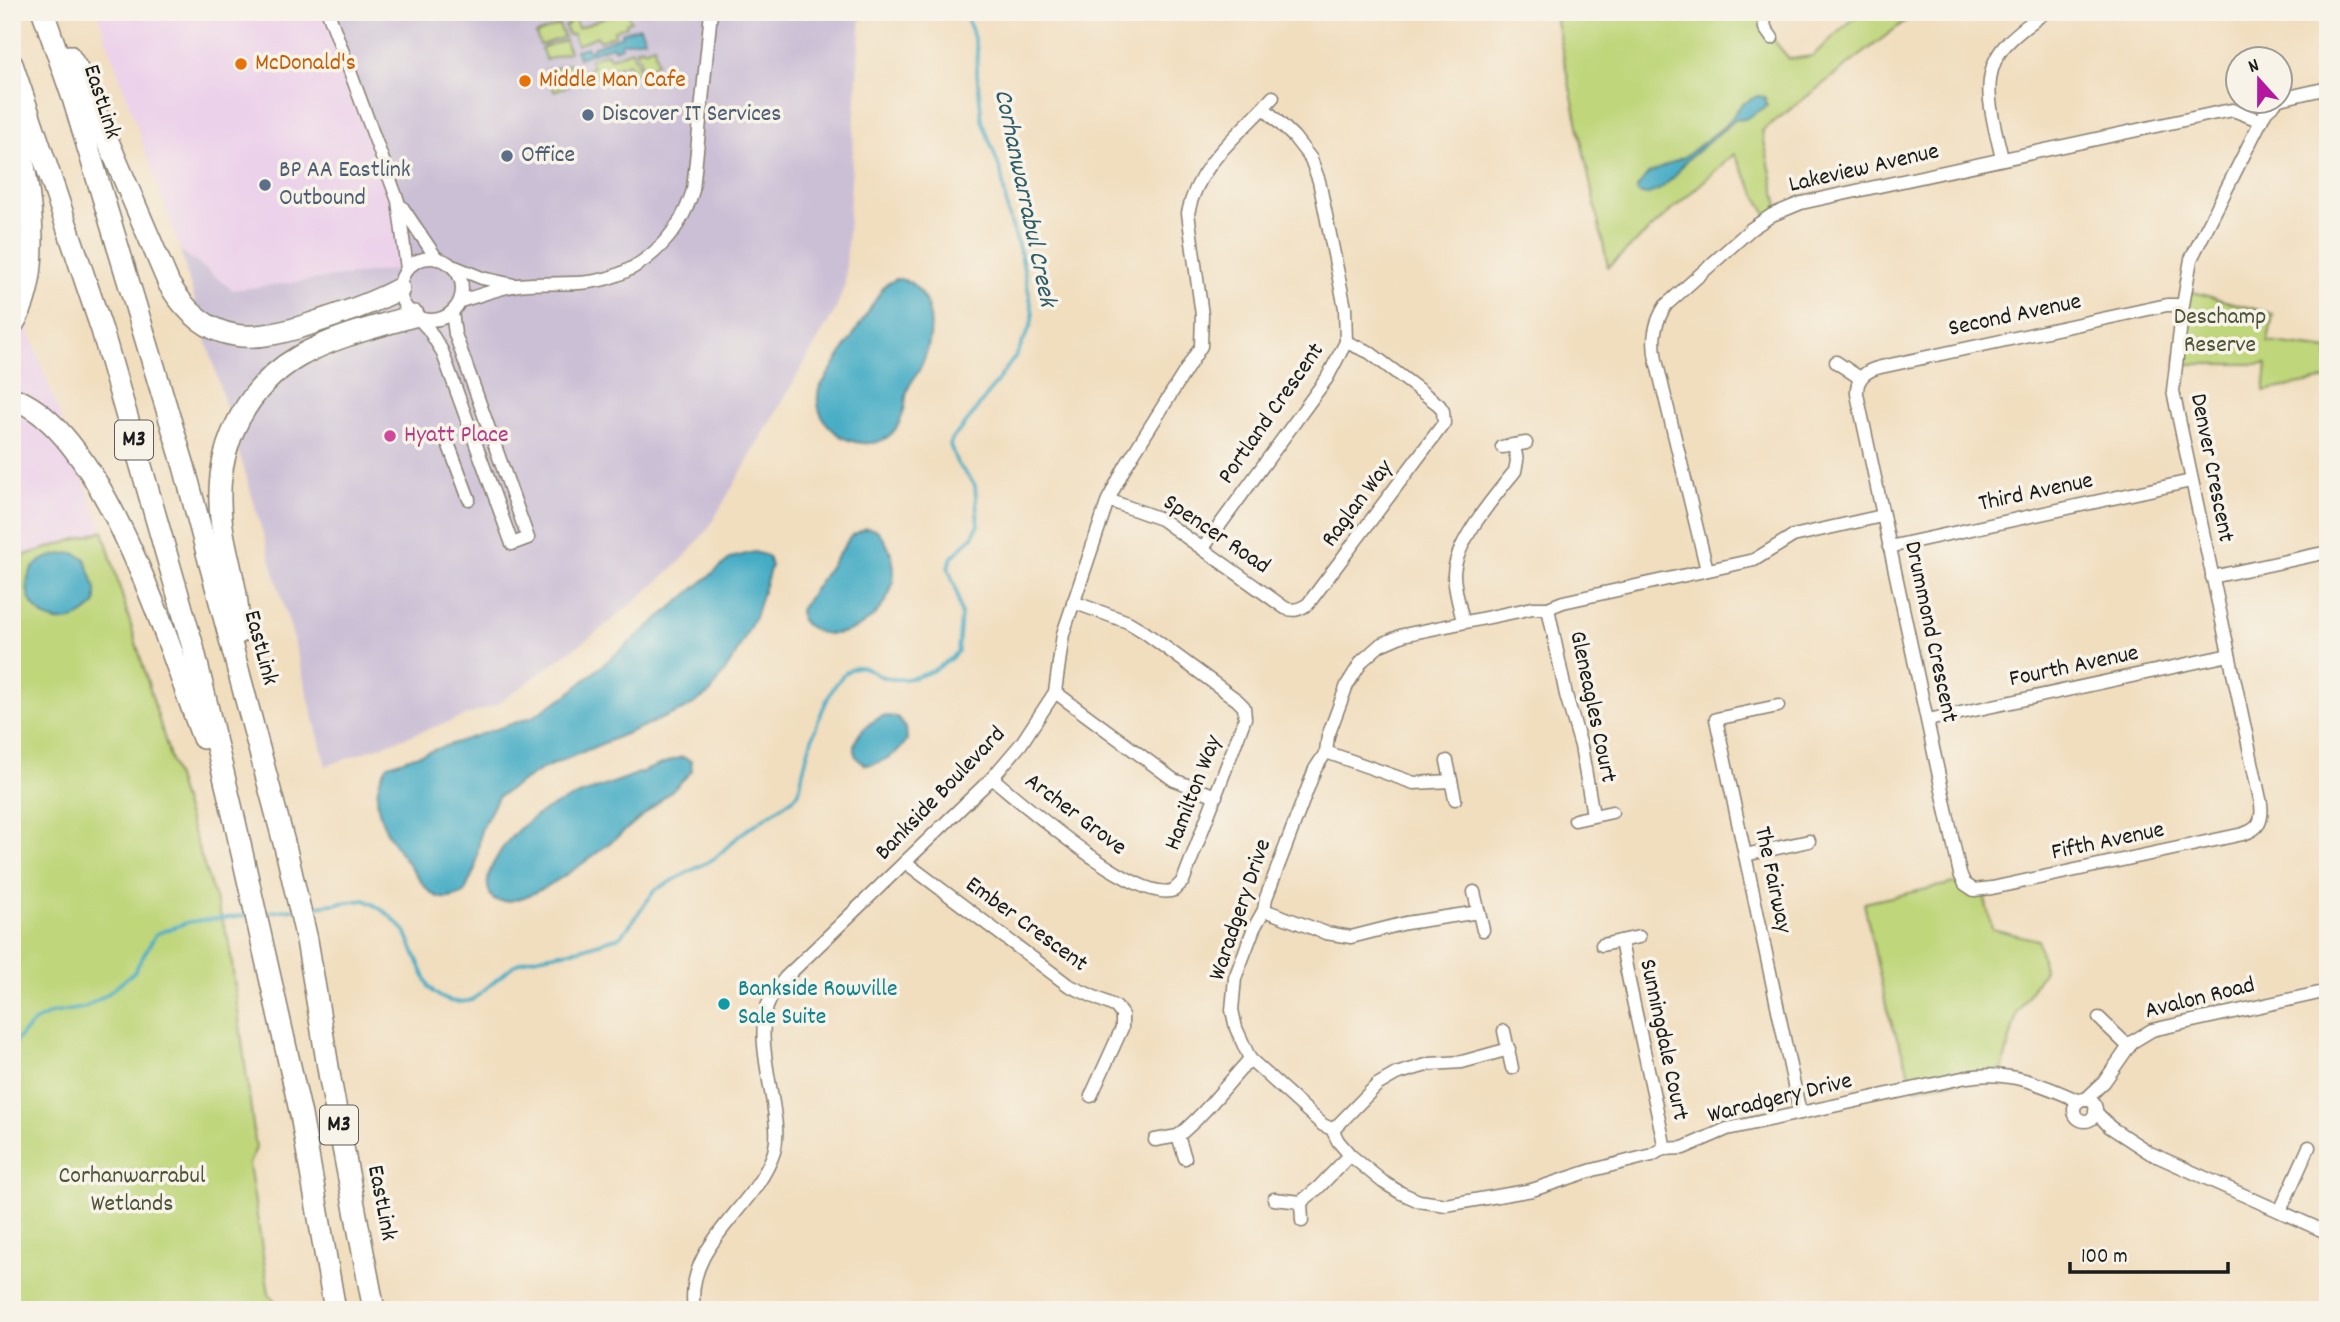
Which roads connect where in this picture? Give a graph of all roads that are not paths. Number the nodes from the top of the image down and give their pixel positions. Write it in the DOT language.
graph roads {
  1 [pos="43,12"];
  2 [pos="328,12"];
  3 [pos="711,12"];
  4 [pos="1763,12"];
  5 [pos="2045,12"];
  6 [pos="1772,38"];
  7 [pos="12,64"];
  8 [pos="2328,88"];
  9 [pos="2294,96"];
  10 [pos="1273,97"];
  11 [pos="1264,108"];
  12 [pos="12,109"];
  13 [pos="2264,116"];
  14 [pos="2261,121"];
  15 [pos="2003,159"];
  16 [pos="398,201"];
  17 [pos="443,261"];
  18 [pos="407,268"];
  19 [pos="518,285"];
  20 [pos="399,289"];
  21 [pos="460,301"];
  22 [pos="2183,305"];
  23 [pos="452,312"];
  24 [pos="416,317"];
  25 [pos="12,326"];
  26 [pos="1346,342"];
  27 [pos="1836,362"];
  28 [pos="1860,378"];
  29 [pos="12,398"];
  30 [pos="445,435"];
  31 [pos="1514,445"];
  32 [pos="500,460"];
  33 [pos="484,466"];
  34 [pos="2191,481"];
  35 [pos="469,499"];
  36 [pos="1108,500"];
  37 [pos="1882,516"];
  38 [pos="1889,547"];
  39 [pos="1203,548"];
  40 [pos="2328,552"];
  41 [pos="1707,570"];
  42 [pos="2212,577"];
  43 [pos="1073,602"];
  44 [pos="1548,608"];
  45 [pos="1297,610"];
  46 [pos="1463,622"];
  47 [pos="2229,654"];
  48 [pos="244,691"];
  49 [pos="1055,692"];
  50 [pos="1777,706"];
  51 [pos="1928,720"];
  52 [pos="1326,752"];
  53 [pos="1447,761"];
  54 [pos="992,778"];
  55 [pos="1451,781"];
  56 [pos="1216,796"];
  57 [pos="1455,799"];
  58 [pos="1612,811"];
  59 [pos="1593,816"];
  60 [pos="1575,820"];
  61 [pos="235,821"];
  62 [pos="2251,831"];
  63 [pos="1809,841"];
  64 [pos="1745,855"];
  65 [pos="905,862"];
  66 [pos="1174,890"];
  67 [pos="1974,890"];
  68 [pos="1474,892"];
  69 [pos="1264,910"];
  70 [pos="1479,912"];
  71 [pos="1483,930"];
  72 [pos="1639,937"];
  73 [pos="1621,941"];
  74 [pos="1602,945"];
  75 [pos="2328,990"];
  76 [pos="2099,1018"];
  77 [pos="1504,1031"];
  78 [pos="2129,1046"];
  79 [pos="1509,1049"];
  80 [pos="1250,1059"];
  81 [pos="1512,1068"];
  82 [pos="1091,1096"];
  83 [pos="2086,1108"];
  84 [pos="1800,1113"];
  85 [pos="1333,1130"];
  86 [pos="1178,1136"];
  87 [pos="1155,1140"];
  88 [pos="2309,1147"];
  89 [pos="1665,1149"];
  90 [pos="1350,1155"];
  91 [pos="1185,1158"];
  92 [pos="1274,1199"];
  93 [pos="1301,1202"];
  94 [pos="2280,1211"];
  95 [pos="1302,1222"];
  96 [pos="2328,1233"];
  97 [pos="335,1310"];
  98 [pos="374,1310"];
  99 [pos="694,1310"];
  1 -- 20 [label="highway"];
  1 -- 48 [label="highway, EastLink / M3"];
  2 -- 16 [label="street"];
  3 -- 19 [label="street"];
  4 -- 6 [label="street"];
  5 -- 15 [label="street"];
  7 -- 61 [label="highway, M3"];
  8 -- 9 [label="street"];
  10 -- 11 [label="street, Bankside Boulevard"];
  11 -- 26 [label="street, Portland Crescent"];
  11 -- 36 [label="street, Bankside Boulevard"];
  12 -- 25 [label="highway"];
  13 -- 14 [label="street"];
  14 -- 15 [label="street, Lakeview Avenue"];
  14 -- 22 [label="street, Denver Crescent"];
  15 -- 41 [label="street, Lakeview Avenue"];
  16 -- 17 [label="street"];
  16 -- 18 [label="street"];
  17 -- 18 [label="street"];
  17 -- 19 [label="street"];
  17 -- 21 [label="street"];
  18 -- 20 [label="street"];
  19 -- 21 [label="street"];
  20 -- 24 [label="street"];
  21 -- 23 [label="street"];
  22 -- 28 [label="street, Second Avenue"];
  22 -- 34 [label="street, Denver Crescent"];
  23 -- 24 [label="street"];
  23 -- 32 [label="street"];
  24 -- 33 [label="street"];
  24 -- 48 [label="highway"];
  26 -- 39 [label="street, Portland Crescent"];
  26 -- 45 [label="street, Raglan Way"];
  27 -- 28 [label="street"];
  28 -- 37 [label="street, Drummond Crescent"];
  29 -- 61 [label="highway"];
  30 -- 35 [label="street"];
  31 -- 46 [label="street"];
  32 -- 33 [label="street"];
  32 -- 33 [label="street"];
  34 -- 38 [label="street, Third Avenue"];
  34 -- 42 [label="street, Denver Crescent"];
  36 -- 39 [label="street, Spencer Road"];
  36 -- 43 [label="street, Bankside Boulevard"];
  37 -- 38 [label="street, Drummond Crescent"];
  37 -- 41 [label="street, Waradgery Drive"];
  38 -- 51 [label="street, Drummond Crescent"];
  39 -- 45 [label="street, Spencer Road"];
  40 -- 42 [label="street"];
  41 -- 44 [label="street, Waradgery Drive"];
  42 -- 47 [label="street, Denver Crescent"];
  43 -- 49 [label="street, Bankside Boulevard"];
  43 -- 56 [label="street, Hamilton Way"];
  44 -- 46 [label="street, Waradgery Drive"];
  44 -- 59 [label="street, Gleneagles Court"];
  46 -- 52 [label="street, Waradgery Drive"];
  47 -- 51 [label="street, Fourth Avenue"];
  47 -- 62 [label="street, Denver Crescent"];
  48 -- 98 [label="highway, EastLink / M3"];
  49 -- 54 [label="street, Bankside Boulevard"];
  49 -- 56 [label="street"];
  50 -- 64 [label="street, The Fairway"];
  51 -- 67 [label="street, Drummond Crescent"];
  52 -- 55 [label="street"];
  52 -- 69 [label="street, Waradgery Drive"];
  53 -- 55 [label="street"];
  54 -- 65 [label="street, Bankside Boulevard"];
  54 -- 66 [label="street, Archer Grove"];
  55 -- 57 [label="street"];
  56 -- 66 [label="street, Hamilton Way"];
  58 -- 59 [label="street, Gleneagles Court"];
  59 -- 60 [label="street, Gleneagles Court"];
  61 -- 97 [label="highway, M3"];
  62 -- 67 [label="street, Fifth Avenue"];
  63 -- 64 [label="street"];
  64 -- 84 [label="street, The Fairway"];
  65 -- 82 [label="street, Ember Crescent"];
  65 -- 99 [label="street, Bankside Boulevard"];
  68 -- 70 [label="street"];
  69 -- 70 [label="street"];
  69 -- 80 [label="street, Waradgery Drive"];
  70 -- 71 [label="street"];
  72 -- 73 [label="street, Sunningdale Court"];
  73 -- 74 [label="street, Sunningdale Court"];
  73 -- 89 [label="street, Sunningdale Court"];
  75 -- 78 [label="street, Avalon Road"];
  76 -- 78 [label="street"];
  77 -- 79 [label="street"];
  78 -- 83 [label="street, Avalon Road"];
  79 -- 81 [label="street"];
  79 -- 85 [label="street"];
  80 -- 85 [label="street, Waradgery Drive"];
  80 -- 86 [label="street"];
  83 -- 84 [label="street, Waradgery Drive"];
  83 -- 94 [label="street, Waradgery Drive"];
  84 -- 89 [label="street, Waradgery Drive"];
  85 -- 90 [label="street, Waradgery Drive"];
  86 -- 87 [label="street"];
  86 -- 91 [label="street"];
  88 -- 94 [label="street"];
  89 -- 90 [label="street, Waradgery Drive"];
  90 -- 93 [label="street"];
  92 -- 93 [label="street"];
  93 -- 95 [label="street"];
  94 -- 96 [label="street, Waradgery Drive"];
}
